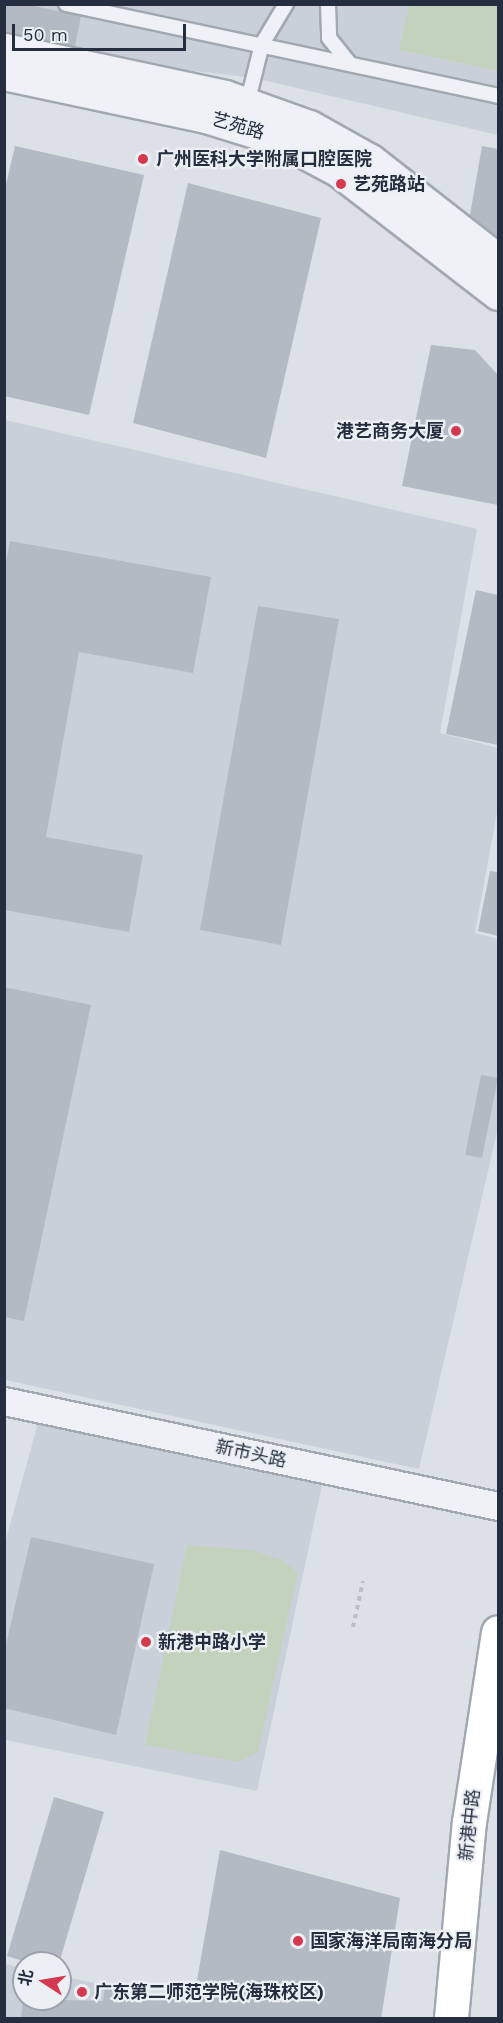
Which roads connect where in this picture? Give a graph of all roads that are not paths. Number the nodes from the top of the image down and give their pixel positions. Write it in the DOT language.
graph roads {
  1 [pos="66,4"];
  2 [pos="286,4"];
  3 [pos="328,4"];
  4 [pos="262,44"];
  5 [pos="4,50"];
  6 [pos="349,63"];
  7 [pos="4,73"];
  8 [pos="498,96"];
  9 [pos="247,104"];
  10 [pos="498,261"];
  11 [pos="498,293"];
  12 [pos="4,1401"];
  13 [pos="498,1506"];
  14 [pos="498,1632"];
  15 [pos="451,2016"];
  1 -- 4 [label="lane"];
  2 -- 4 [label="lane"];
  3 -- 6 [label="lane"];
  4 -- 6 [label="lane"];
  4 -- 9 [label="lane"];
  5 -- 9 [label="street, 艺苑路"];
  6 -- 8 [label="lane"];
  7 -- 11 [label="street, 艺苑路"];
  9 -- 10 [label="street, 艺苑路"];
  12 -- 13 [label="street, 新市头路"];
  14 -- 15 [label="main road, 新港中路"];
}
